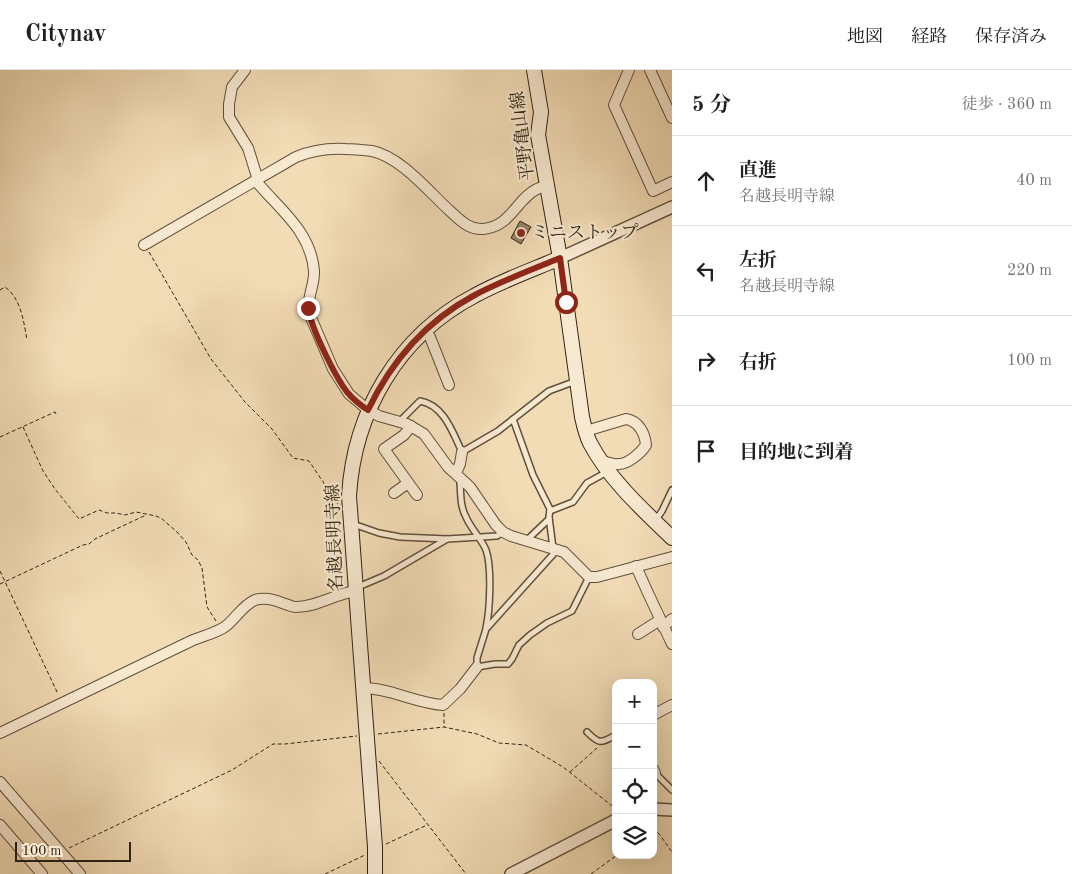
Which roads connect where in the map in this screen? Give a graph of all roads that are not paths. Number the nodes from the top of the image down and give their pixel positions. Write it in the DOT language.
graph roads {
  1 [pos="245,70"];
  2 [pos="534,70"];
  3 [pos="629,70"];
  4 [pos="650,70"];
  5 [pos="672,118"];
  6 [pos="257,181"];
  7 [pos="672,182"];
  8 [pos="548,186"];
  9 [pos="672,207"];
  10 [pos="144,245"];
  11 [pos="560,258"];
  12 [pos="425,331"];
  13 [pos="577,381"];
  14 [pos="449,385"];
  15 [pos="368,410"];
  16 [pos="513,419"];
  17 [pos="399,421"];
  18 [pos="411,426"];
  19 [pos="586,431"];
  20 [pos="462,452"];
  21 [pos="606,466"];
  22 [pos="459,477"];
  23 [pos="408,483"];
  24 [pos="672,490"];
  25 [pos="394,493"];
  26 [pos="417,495"];
  27 [pos="550,511"];
  28 [pos="549,519"];
  29 [pos="655,521"];
  30 [pos="350,523"];
  31 [pos="503,532"];
  32 [pos="671,536"];
  33 [pos="480,538"];
  34 [pos="447,539"];
  35 [pos="526,540"];
  36 [pos="555,549"];
  37 [pos="672,557"];
  38 [pos="636,566"];
  39 [pos="589,577"];
  40 [pos="355,589"];
  41 [pos="672,620"];
  42 [pos="661,624"];
  43 [pos="486,629"];
  44 [pos="638,634"];
  45 [pos="672,644"];
  46 [pos="477,667"];
  47 [pos="363,688"];
  48 [pos="672,705"];
  49 [pos="657,713"];
  50 [pos="587,732"];
  51 [pos="0,734"];
  52 [pos="612,737"];
  53 [pos="657,774"];
  54 [pos="0,782"];
  55 [pos="672,790"];
  56 [pos="657,809"];
  57 [pos="671,809"];
  58 [pos="612,822"];
  59 [pos="0,826"];
  60 [pos="42,874"];
  61 [pos="80,874"];
  62 [pos="375,874"];
  63 [pos="511,874"];
  1 -- 6 [label="street"];
  2 -- 8 [label="main road, 平野亀山線"];
  3 -- 7 [label="street"];
  4 -- 5 [label="street"];
  6 -- 8 [label="street"];
  6 -- 10 [label="street"];
  6 -- 15 [label="street"];
  8 -- 11 [label="main road, 平野亀山線"];
  9 -- 11 [label="street"];
  11 -- 12 [label="main road, 名越長明寺線"];
  11 -- 13 [label="main road"];
  12 -- 14 [label="street"];
  12 -- 15 [label="main road, 名越長明寺線"];
  13 -- 16 [label="lane"];
  13 -- 19 [label="main road"];
  15 -- 17 [label="street"];
  15 -- 30 [label="main road, 名越長明寺線"];
  16 -- 20 [label="lane"];
  16 -- 27 [label="lane"];
  17 -- 18 [label="street"];
  17 -- 20 [label="lane"];
  18 -- 22 [label="street"];
  18 -- 23 [label="street"];
  19 -- 21 [label="main road"];
  19 -- 21 [label="street"];
  20 -- 22 [label="street"];
  21 -- 27 [label="lane"];
  21 -- 29 [label="main road"];
  22 -- 31 [label="street"];
  22 -- 33 [label="lane"];
  23 -- 25 [label="street"];
  23 -- 26 [label="street"];
  24 -- 29 [label="lane"];
  27 -- 28 [label="lane"];
  28 -- 35 [label="lane"];
  28 -- 36 [label="lane"];
  29 -- 32 [label="main road"];
  30 -- 34 [label="lane"];
  30 -- 40 [label="main road, 名越長明寺線"];
  31 -- 33 [label="lane"];
  31 -- 35 [label="street"];
  33 -- 34 [label="lane"];
  33 -- 43 [label="lane"];
  34 -- 40 [label="lane"];
  35 -- 36 [label="street"];
  36 -- 39 [label="street"];
  36 -- 43 [label="lane"];
  37 -- 38 [label="street"];
  38 -- 39 [label="street"];
  38 -- 42 [label="street"];
  39 -- 46 [label="lane"];
  40 -- 47 [label="main road, 名越長明寺線"];
  40 -- 51 [label="street"];
  41 -- 42 [label="street"];
  42 -- 44 [label="street"];
  42 -- 45 [label="street"];
  43 -- 46 [label="lane"];
  46 -- 47 [label="street"];
  47 -- 62 [label="main road, 名越長明寺線"];
  48 -- 49 [label="street"];
  50 -- 52 [label="lane"];
  53 -- 55 [label="lane"];
  54 -- 61 [label="street"];
  56 -- 57 [label="street"];
  58 -- 63 [label="street"];
  59 -- 60 [label="street"];
}
